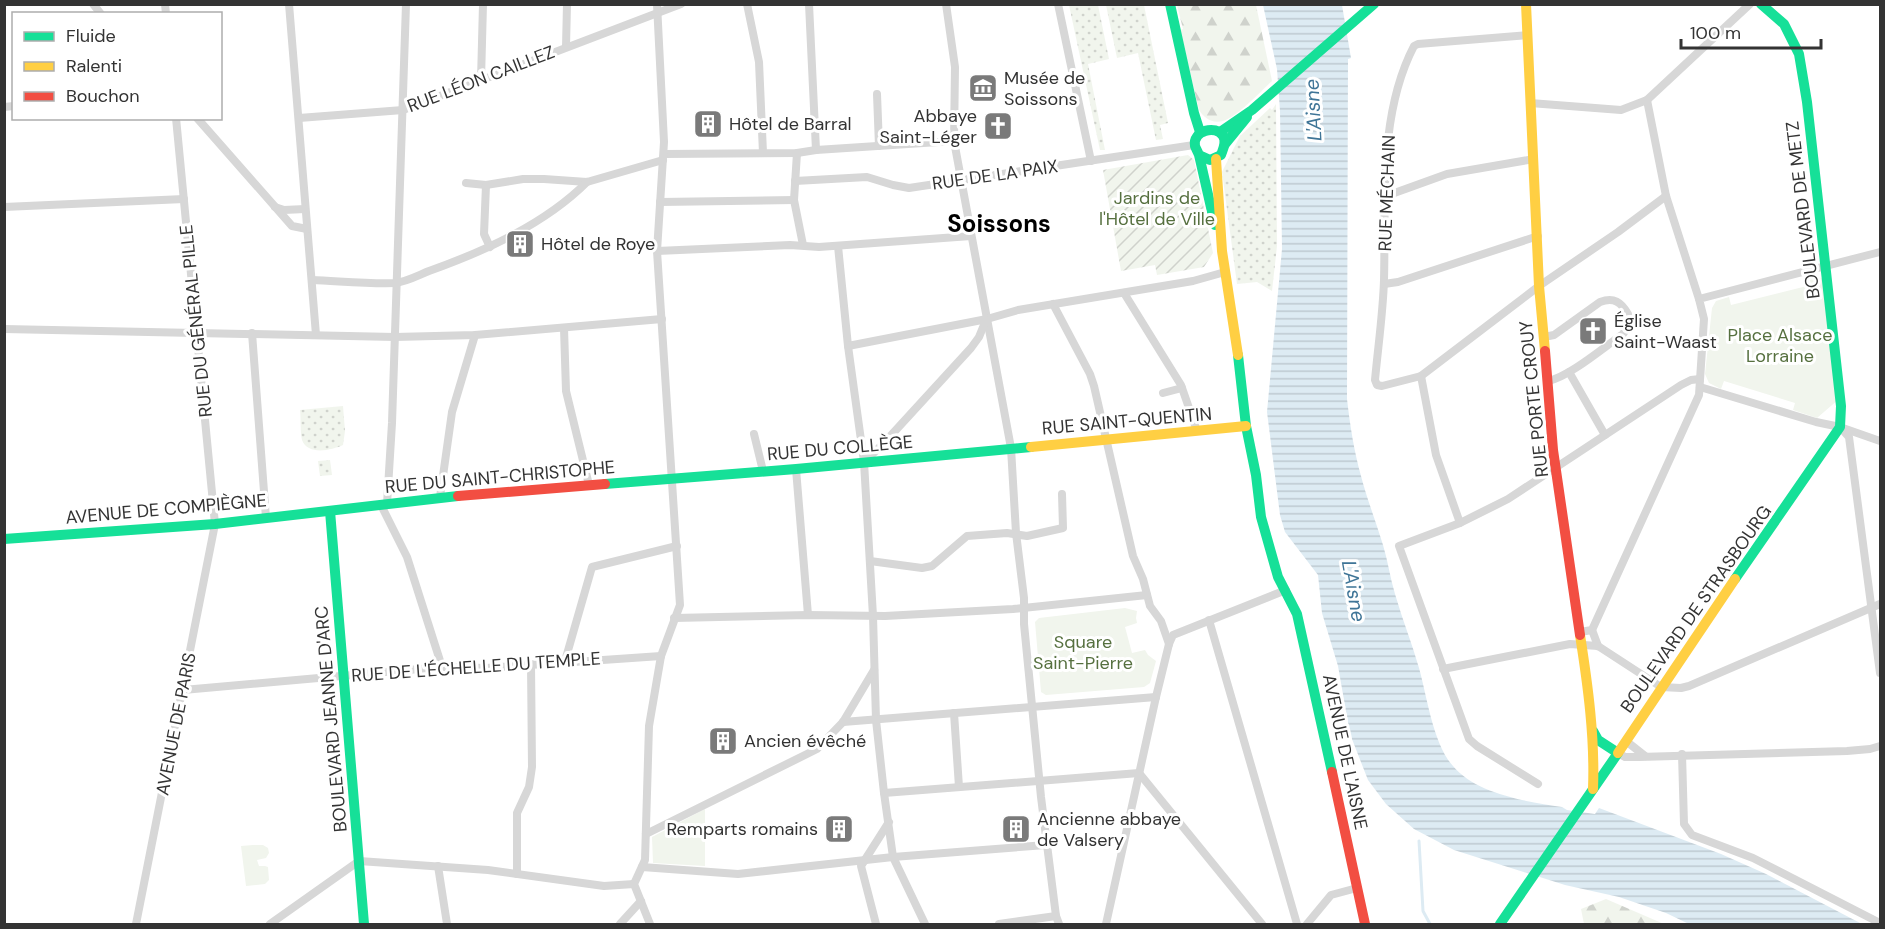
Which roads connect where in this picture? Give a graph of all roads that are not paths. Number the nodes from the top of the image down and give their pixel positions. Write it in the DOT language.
graph roads {
  1 [pos="289,4"];
  2 [pos="406,4"];
  3 [pos="483,4"];
  4 [pos="567,4"];
  5 [pos="681,4"];
  6 [pos="747,4"];
  7 [pos="809,4"];
  8 [pos="946,4"];
  9 [pos="1058,4"];
  10 [pos="1170,4"];
  11 [pos="1526,4"];
  12 [pos="1750,4"];
  13 [pos="1761,4"];
  14 [pos="1370,7"];
  15 [pos="657,8"];
  16 [pos="1528,35"];
  17 [pos="566,47"];
  18 [pos="481,80"];
  19 [pos="877,94"];
  20 [pos="1647,100"];
  21 [pos="1530,103"];
  22 [pos="403,110"];
  23 [pos="1252,110"];
  24 [pos="299,118"];
  25 [pos="176,120"];
  26 [pos="199,120"];
  27 [pos="1200,132"];
  28 [pos="1220,132"];
  29 [pos="954,141"];
  30 [pos="1226,144"];
  31 [pos="879,146"];
  32 [pos="816,150"];
  33 [pos="1197,150"];
  34 [pos="763,153"];
  35 [pos="797,153"];
  36 [pos="664,157"];
  37 [pos="1216,159"];
  38 [pos="1534,159"];
  39 [pos="1091,161"];
  40 [pos="961,180"];
  41 [pos="795,181"];
  42 [pos="587,182"];
  43 [pos="466,183"];
  44 [pos="486,185"];
  45 [pos="1386,196"];
  46 [pos="1666,196"];
  47 [pos="184,199"];
  48 [pos="794,200"];
  49 [pos="660,202"];
  50 [pos="4,207"];
  51 [pos="274,207"];
  52 [pos="305,209"];
  53 [pos="307,229"];
  54 [pos="971,236"];
  55 [pos="1538,236"];
  56 [pos="803,245"];
  57 [pos="838,246"];
  58 [pos="490,247"];
  59 [pos="1222,250"];
  60 [pos="657,251"];
  61 [pos="1881,252"];
  62 [pos="1827,266"];
  63 [pos="1225,272"];
  64 [pos="312,280"];
  65 [pos="397,283"];
  66 [pos="1384,284"];
  67 [pos="1539,286"];
  68 [pos="1124,292"];
  69 [pos="1699,299"];
  70 [pos="1053,304"];
  71 [pos="662,319"];
  72 [pos="987,319"];
  73 [pos="564,327"];
  74 [pos="4,329"];
  75 [pos="197,333"];
  76 [pos="252,333"];
  77 [pos="316,335"];
  78 [pos="475,335"];
  79 [pos="1544,337"];
  80 [pos="395,338"];
  81 [pos="848,346"];
  82 [pos="1569,372"];
  83 [pos="1421,376"];
  84 [pos="1548,381"];
  85 [pos="1700,383"];
  86 [pos="1182,388"];
  87 [pos="1163,393"];
  88 [pos="1246,426"];
  89 [pos="1840,427"];
  90 [pos="1200,431"];
  91 [pos="754,434"];
  92 [pos="1605,435"];
  93 [pos="1106,440"];
  94 [pos="1881,441"];
  95 [pos="1011,448"];
  96 [pos="864,462"];
  97 [pos="1556,466"];
  98 [pos="796,469"];
  99 [pos="763,471"];
  100 [pos="672,479"];
  101 [pos="589,485"];
  102 [pos="1062,494"];
  103 [pos="440,497"];
  104 [pos="384,505"];
  105 [pos="330,511"];
  106 [pos="266,518"];
  107 [pos="1460,523"];
  108 [pos="216,524"];
  109 [pos="1016,533"];
  110 [pos="4,539"];
  111 [pos="677,546"];
  112 [pos="870,561"];
  113 [pos="1286,590"];
  114 [pos="1146,595"];
  115 [pos="1881,604"];
  116 [pos="1024,608"];
  117 [pos="1872,608"];
  118 [pos="808,615"];
  119 [pos="873,616"];
  120 [pos="674,618"];
  121 [pos="1209,620"];
  122 [pos="1161,621"];
  123 [pos="1592,630"];
  124 [pos="1580,632"];
  125 [pos="1176,633"];
  126 [pos="1169,644"];
  127 [pos="1582,645"];
  128 [pos="1598,646"];
  129 [pos="661,656"];
  130 [pos="565,661"];
  131 [pos="531,664"];
  132 [pos="442,667"];
  133 [pos="1443,669"];
  134 [pos="874,670"];
  135 [pos="1881,673"];
  136 [pos="344,676"];
  137 [pos="1661,687"];
  138 [pos="183,690"];
  139 [pos="1156,697"];
  140 [pos="1032,707"];
  141 [pos="954,713"];
  142 [pos="876,720"];
  143 [pos="843,722"];
  144 [pos="1592,730"];
  145 [pos="1626,741"];
  146 [pos="1881,746"];
  147 [pos="1618,753"];
  148 [pos="1682,754"];
  149 [pos="1644,756"];
  150 [pos="1139,773"];
  151 [pos="1039,781"];
  152 [pos="1538,784"];
  153 [pos="959,787"];
  154 [pos="1593,789"];
  155 [pos="884,793"];
  156 [pos="889,822"];
  157 [pos="646,834"];
  158 [pos="1046,845"];
  159 [pos="893,857"];
  160 [pos="359,861"];
  161 [pos="863,861"];
  162 [pos="438,866"];
  163 [pos="642,867"];
  164 [pos="517,874"];
  165 [pos="634,884"];
  166 [pos="1357,888"];
  167 [pos="640,901"];
  168 [pos="1057,920"];
  169 [pos="1881,923"];
  170 [pos="136,924"];
  171 [pos="270,924"];
  172 [pos="364,924"];
  173 [pos="447,924"];
  174 [pos="620,924"];
  175 [pos="650,924"];
  176 [pos="876,924"];
  177 [pos="925,924"];
  178 [pos="999,924"];
  179 [pos="1106,924"];
  180 [pos="1262,924"];
  181 [pos="1297,924"];
  182 [pos="1307,924"];
  183 [pos="1365,924"];
  184 [pos="1500,924"];
  1 -- 24 [label="street"];
  2 -- 22 [label="street"];
  3 -- 18 [label="street"];
  4 -- 17 [label="street"];
  5 -- 15 [label="street, RUE LÉON CAILLEZ"];
  6 -- 34 [label="street"];
  7 -- 32 [label="street"];
  8 -- 29 [label="street"];
  9 -- 39 [label="street"];
  10 -- 27 [label="main road"];
  11 -- 16 [label="main road, RUE PORTE CROUY"];
  12 -- 20 [label="street"];
  13 -- 62 [label="main road, BOULEVARD DE METZ"];
  14 -- 23 [label="main road"];
  15 -- 17 [label="street, RUE LÉON CAILLEZ"];
  15 -- 36 [label="street"];
  16 -- 21 [label="main road, RUE PORTE CROUY"];
  16 -- 45 [label="street, RUE MÉCHAIN"];
  17 -- 18 [label="street, RUE LÉON CAILLEZ"];
  18 -- 22 [label="street, RUE LÉON CAILLEZ"];
  19 -- 31 [label="street"];
  20 -- 21 [label="street"];
  20 -- 46 [label="street"];
  21 -- 38 [label="main road, RUE PORTE CROUY"];
  22 -- 24 [label="street, RUE LÉON CAILLEZ"];
  22 -- 65 [label="street"];
  23 -- 28 [label="main road"];
  23 -- 30 [label="main road"];
  24 -- 52 [label="street"];
  25 -- 47 [label="street, RUE DU GÉNÉRAL PILLE"];
  26 -- 51 [label="street"];
  27 -- 28 [label="main road"];
  27 -- 33 [label="main road"];
  28 -- 30 [label="main road"];
  29 -- 31 [label="street"];
  29 -- 40 [label="street"];
  30 -- 37 [label="main road"];
  31 -- 32 [label="street"];
  32 -- 35 [label="street"];
  33 -- 37 [label="main road"];
  33 -- 39 [label="street, RUE DE LA PAIX"];
  33 -- 59 [label="main road"];
  34 -- 35 [label="street"];
  34 -- 36 [label="street"];
  35 -- 41 [label="street"];
  36 -- 42 [label="street"];
  36 -- 49 [label="street"];
  37 -- 59 [label="main road"];
  38 -- 45 [label="street"];
  38 -- 55 [label="main road, RUE PORTE CROUY"];
  39 -- 40 [label="street, RUE DE LA PAIX"];
  40 -- 41 [label="street, RUE DE LA PAIX"];
  40 -- 54 [label="street"];
  41 -- 48 [label="street"];
  42 -- 44 [label="street"];
  42 -- 58 [label="street"];
  43 -- 44 [label="street"];
  44 -- 58 [label="street"];
  45 -- 66 [label="street, RUE MÉCHAIN"];
  46 -- 67 [label="street"];
  46 -- 69 [label="street"];
  47 -- 50 [label="street"];
  47 -- 75 [label="street, RUE DU GÉNÉRAL PILLE"];
  48 -- 49 [label="street"];
  48 -- 56 [label="street"];
  49 -- 60 [label="street"];
  51 -- 52 [label="street"];
  51 -- 53 [label="street"];
  52 -- 53 [label="street"];
  53 -- 64 [label="street"];
  54 -- 57 [label="street"];
  54 -- 72 [label="street"];
  55 -- 66 [label="street"];
  55 -- 67 [label="main road, RUE PORTE CROUY"];
  56 -- 57 [label="street"];
  56 -- 60 [label="street"];
  57 -- 81 [label="street"];
  58 -- 65 [label="street"];
  59 -- 63 [label="main road, AVENUE DE L'AISNE"];
  60 -- 71 [label="street"];
  61 -- 62 [label="street"];
  62 -- 69 [label="street"];
  62 -- 89 [label="main road, BOULEVARD DE METZ"];
  63 -- 68 [label="street"];
  63 -- 88 [label="main road, AVENUE DE L'AISNE"];
  64 -- 65 [label="street"];
  64 -- 77 [label="street"];
  65 -- 80 [label="street"];
  66 -- 83 [label="street, RUE MÉCHAIN"];
  67 -- 79 [label="main road, RUE PORTE CROUY"];
  67 -- 83 [label="street"];
  68 -- 70 [label="street"];
  68 -- 86 [label="street"];
  69 -- 85 [label="street"];
  70 -- 72 [label="street"];
  70 -- 93 [label="street"];
  71 -- 73 [label="street"];
  71 -- 100 [label="street"];
  72 -- 81 [label="street"];
  72 -- 95 [label="street"];
  72 -- 96 [label="street"];
  73 -- 78 [label="street"];
  73 -- 101 [label="street"];
  74 -- 75 [label="street"];
  75 -- 76 [label="street"];
  75 -- 108 [label="street, RUE DU GÉNÉRAL PILLE"];
  76 -- 77 [label="street"];
  76 -- 106 [label="street"];
  77 -- 80 [label="street"];
  78 -- 80 [label="street"];
  78 -- 103 [label="street"];
  79 -- 82 [label="street"];
  79 -- 84 [label="main road, RUE PORTE CROUY"];
  80 -- 104 [label="street"];
  81 -- 96 [label="street"];
  82 -- 84 [label="street"];
  82 -- 92 [label="street"];
  83 -- 107 [label="street"];
  84 -- 97 [label="main road, RUE PORTE CROUY"];
  85 -- 89 [label="street"];
  85 -- 92 [label="street"];
  85 -- 123 [label="street"];
  86 -- 87 [label="street"];
  86 -- 90 [label="street"];
  88 -- 90 [label="main road, RUE SAINT-QUENTIN"];
  88 -- 113 [label="main road, AVENUE DE L'AISNE"];
  89 -- 94 [label="street"];
  89 -- 117 [label="street"];
  89 -- 137 [label="main road, BOULEVARD DE STRASBOURG"];
  90 -- 93 [label="main road, RUE SAINT-QUENTIN"];
  91 -- 99 [label="street"];
  92 -- 97 [label="street"];
  93 -- 95 [label="main road, RUE SAINT-QUENTIN"];
  93 -- 114 [label="street"];
  95 -- 96 [label="main road, RUE DU COLLÈGE"];
  95 -- 109 [label="street"];
  96 -- 98 [label="main road, RUE DU COLLÈGE"];
  96 -- 112 [label="street"];
  97 -- 107 [label="street"];
  97 -- 124 [label="main road, RUE PORTE CROUY"];
  98 -- 99 [label="main road, RUE DU COLLÈGE"];
  98 -- 118 [label="street"];
  99 -- 100 [label="main road, RUE DU COLLÈGE"];
  100 -- 101 [label="main road, RUE DU SAINT-CHRISTOPHE"];
  100 -- 111 [label="street"];
  101 -- 103 [label="main road, RUE DU SAINT-CHRISTOPHE"];
  102 -- 109 [label="street"];
  103 -- 104 [label="main road, RUE DU SAINT-CHRISTOPHE"];
  104 -- 105 [label="main road, RUE DU SAINT-CHRISTOPHE"];
  104 -- 132 [label="street"];
  105 -- 106 [label="main road, AVENUE DE COMPIÈGNE"];
  105 -- 136 [label="main road, BOULEVARD JEANNE D'ARC"];
  106 -- 108 [label="main road, AVENUE DE COMPIÈGNE"];
  107 -- 133 [label="street"];
  108 -- 110 [label="main road, AVENUE DE COMPIÈGNE"];
  108 -- 138 [label="street, AVENUE DE PARIS"];
  109 -- 112 [label="street"];
  109 -- 116 [label="street"];
  111 -- 120 [label="street"];
  111 -- 130 [label="street"];
  112 -- 119 [label="street"];
  113 -- 121 [label="street"];
  113 -- 166 [label="main road, AVENUE DE L'AISNE"];
  114 -- 116 [label="street"];
  114 -- 122 [label="street"];
  115 -- 117 [label="street"];
  116 -- 119 [label="street"];
  116 -- 140 [label="street"];
  117 -- 135 [label="street"];
  117 -- 137 [label="street"];
  118 -- 119 [label="street"];
  118 -- 120 [label="street"];
  119 -- 134 [label="street"];
  120 -- 129 [label="street"];
  121 -- 125 [label="street"];
  121 -- 181 [label="street"];
  122 -- 125 [label="street"];
  122 -- 126 [label="street"];
  123 -- 124 [label="street"];
  123 -- 128 [label="street"];
  124 -- 127 [label="main road, RUE PORTE CROUY"];
  125 -- 126 [label="street"];
  126 -- 139 [label="street"];
  127 -- 128 [label="street"];
  127 -- 133 [label="street"];
  127 -- 144 [label="main road, RUE PORTE CROUY"];
  128 -- 137 [label="street"];
  129 -- 130 [label="street, RUE DE L'ÉCHELLE DU TEMPLE"];
  129 -- 157 [label="street"];
  130 -- 131 [label="street, RUE DE L'ÉCHELLE DU TEMPLE"];
  131 -- 132 [label="street, RUE DE L'ÉCHELLE DU TEMPLE"];
  131 -- 164 [label="street"];
  132 -- 136 [label="street, RUE DE L'ÉCHELLE DU TEMPLE"];
  133 -- 152 [label="street"];
  134 -- 142 [label="street"];
  134 -- 143 [label="street"];
  136 -- 138 [label="street, RUE DE L'ÉCHELLE DU TEMPLE"];
  136 -- 160 [label="main road, BOULEVARD JEANNE D'ARC"];
  137 -- 145 [label="main road, BOULEVARD DE STRASBOURG"];
  138 -- 170 [label="street, AVENUE DE PARIS"];
  139 -- 140 [label="street"];
  139 -- 150 [label="street"];
  140 -- 141 [label="street"];
  140 -- 151 [label="street"];
  141 -- 142 [label="street"];
  141 -- 153 [label="street"];
  142 -- 143 [label="street"];
  142 -- 155 [label="street"];
  143 -- 157 [label="street"];
  144 -- 147 [label="main road"];
  144 -- 154 [label="main road, RUE PORTE CROUY"];
  145 -- 147 [label="main road, BOULEVARD DE STRASBOURG"];
  145 -- 149 [label="street"];
  146 -- 148 [label="street"];
  147 -- 149 [label="street"];
  147 -- 154 [label="main road, BOULEVARD DE STRASBOURG"];
  148 -- 149 [label="street"];
  148 -- 169 [label="street"];
  150 -- 151 [label="street"];
  150 -- 179 [label="street"];
  150 -- 180 [label="street"];
  151 -- 153 [label="street"];
  151 -- 158 [label="street"];
  153 -- 155 [label="street"];
  154 -- 184 [label="main road, BOULEVARD DE STRASBOURG"];
  155 -- 156 [label="street"];
  156 -- 159 [label="street"];
  156 -- 161 [label="street"];
  157 -- 163 [label="street"];
  158 -- 159 [label="street"];
  158 -- 168 [label="street"];
  159 -- 161 [label="street"];
  159 -- 177 [label="street"];
  160 -- 162 [label="street"];
  160 -- 171 [label="street"];
  160 -- 172 [label="main road, BOULEVARD JEANNE D'ARC"];
  161 -- 163 [label="street"];
  161 -- 176 [label="street"];
  162 -- 164 [label="street"];
  162 -- 173 [label="street"];
  163 -- 165 [label="street"];
  164 -- 165 [label="street"];
  165 -- 167 [label="street"];
  166 -- 182 [label="street"];
  166 -- 183 [label="main road, AVENUE DE L'AISNE"];
  167 -- 174 [label="street"];
  167 -- 175 [label="street"];
  168 -- 178 [label="street"];
}
